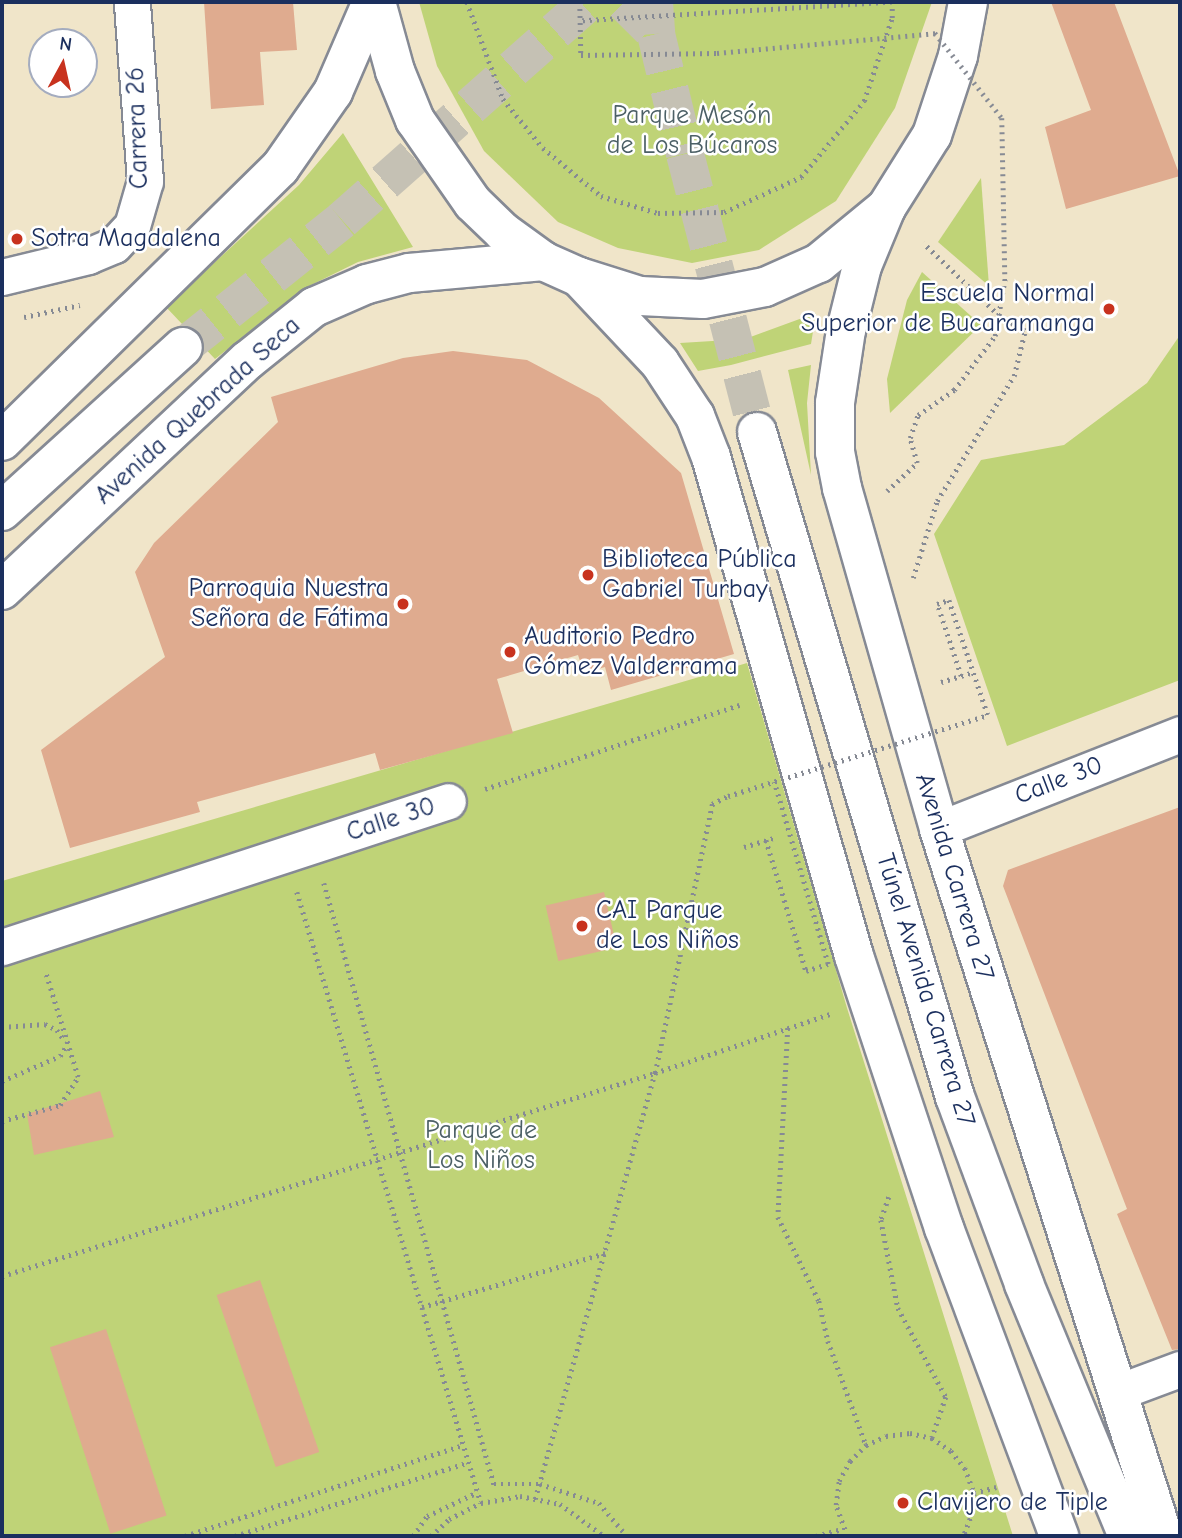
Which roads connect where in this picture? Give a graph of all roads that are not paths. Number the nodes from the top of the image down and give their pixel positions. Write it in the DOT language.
graph roads {
  1 [pos="132,2"];
  2 [pos="374,2"];
  3 [pos="968,2"];
  4 [pos="886,208"];
  5 [pos="543,261"];
  6 [pos="2,277"];
  7 [pos="579,277"];
  8 [pos="183,346"];
  9 [pos="757,432"];
  10 [pos="2,441"];
  11 [pos="2,511"];
  12 [pos="2,590"];
  13 [pos="1180,734"];
  14 [pos="448,801"];
  15 [pos="939,829"];
  16 [pos="2,947"];
  17 [pos="1180,1369"];
  18 [pos="1118,1392"];
  19 [pos="1059,1536"];
  20 [pos="1128,1536"];
  21 [pos="1163,1536"];
  1 -- 6 [label="street, Carrera 26"];
  2 -- 5 [label="main road"];
  2 -- 10 [label="main road"];
  3 -- 4 [label="main road"];
  4 -- 7 [label="main road"];
  4 -- 15 [label="main road, Avenida Carrera 27"];
  5 -- 7 [label="main road"];
  5 -- 12 [label="main road, Avenida Quebrada Seca"];
  7 -- 19 [label="main road"];
  8 -- 11 [label="main road"];
  9 -- 20 [label="main road, Túnel Avenida Carrera 27"];
  13 -- 15 [label="street, Calle 30"];
  14 -- 16 [label="street, Calle 30"];
  15 -- 18 [label="main road, Avenida Carrera 27"];
  17 -- 18 [label="street"];
  18 -- 21 [label="main road, Avenida Carrera 27"];
}
